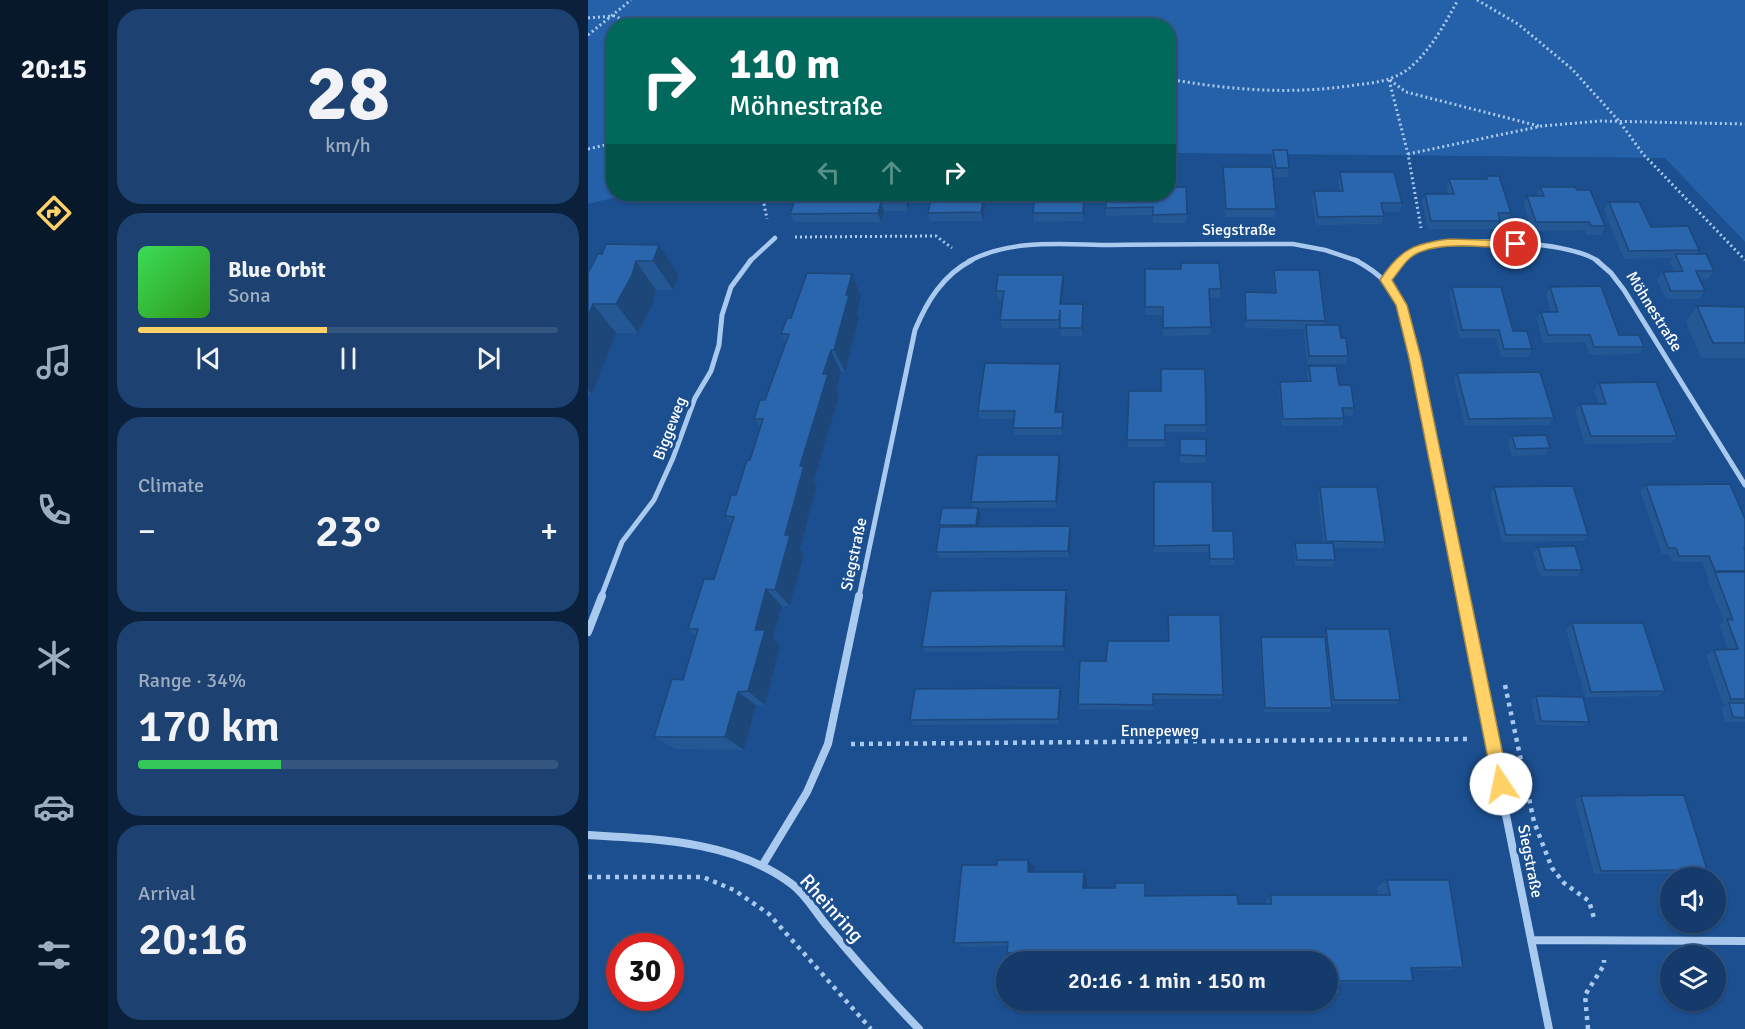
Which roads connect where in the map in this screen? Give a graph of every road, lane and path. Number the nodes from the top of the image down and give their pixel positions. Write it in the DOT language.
graph roads {
  1 [pos="631,0"];
  2 [pos="1458,0"];
  3 [pos="1478,0"];
  4 [pos="614,16"];
  5 [pos="588,18"];
  6 [pos="611,18"];
  7 [pos="619,18"];
  8 [pos="606,22"];
  9 [pos="588,35"];
  10 [pos="1176,80"];
  11 [pos="1389,80"];
  12 [pos="1619,122"];
  13 [pos="1745,124"];
  14 [pos="1542,126"];
  15 [pos="606,145"];
  16 [pos="588,148"];
  17 [pos="1408,154"];
  18 [pos="763,201"];
  19 [pos="775,238"];
  20 [pos="1424,246"];
  21 [pos="1745,260"];
  22 [pos="969,262"];
  23 [pos="1386,280"];
  24 [pos="1745,485"];
  25 [pos="588,632"];
  26 [pos="1504,682"];
  27 [pos="1492,739"];
  28 [pos="828,744"];
  29 [pos="588,835"];
  30 [pos="762,866"];
  31 [pos="588,877"];
  32 [pos="1589,901"];
  33 [pos="1532,940"];
  34 [pos="1745,941"];
  35 [pos="1604,964"];
  36 [pos="871,1029"];
  37 [pos="919,1029"];
  38 [pos="1549,1029"];
  39 [pos="1588,1029"];
  1 -- 4 [label="path"];
  2 -- 11 [label="path"];
  3 -- 12 [label="path"];
  4 -- 5 [label="path"];
  4 -- 6 [label="path"];
  4 -- 7 [label="path"];
  8 -- 9 [label="path"];
  10 -- 11 [label="path"];
  11 -- 14 [label="path"];
  11 -- 17 [label="path"];
  12 -- 13 [label="path"];
  12 -- 14 [label="path"];
  12 -- 21 [label="path"];
  14 -- 17 [label="path"];
  15 -- 16 [label="path"];
  17 -- 20 [label="path"];
  18 -- 19 [label="path"];
  19 -- 22 [label="path"];
  19 -- 25 [label="street, Biggeweg"];
  20 -- 23 [label="street, Möhnestraße"];
  20 -- 24 [label="street, Möhnestraße"];
  22 -- 23 [label="street, Siegstraße"];
  22 -- 28 [label="street, Siegstraße"];
  23 -- 27 [label="street, Siegstraße"];
  26 -- 32 [label="path"];
  27 -- 28 [label="path, Ennepeweg"];
  27 -- 33 [label="street, Siegstraße"];
  28 -- 30 [label="street, Siegstraße"];
  29 -- 30 [label="street, Rheinring"];
  30 -- 37 [label="street, Rheinring"];
  31 -- 36 [label="path"];
  33 -- 34 [label="street"];
  33 -- 38 [label="street, Siegstraße"];
  35 -- 39 [label="path"];
}
